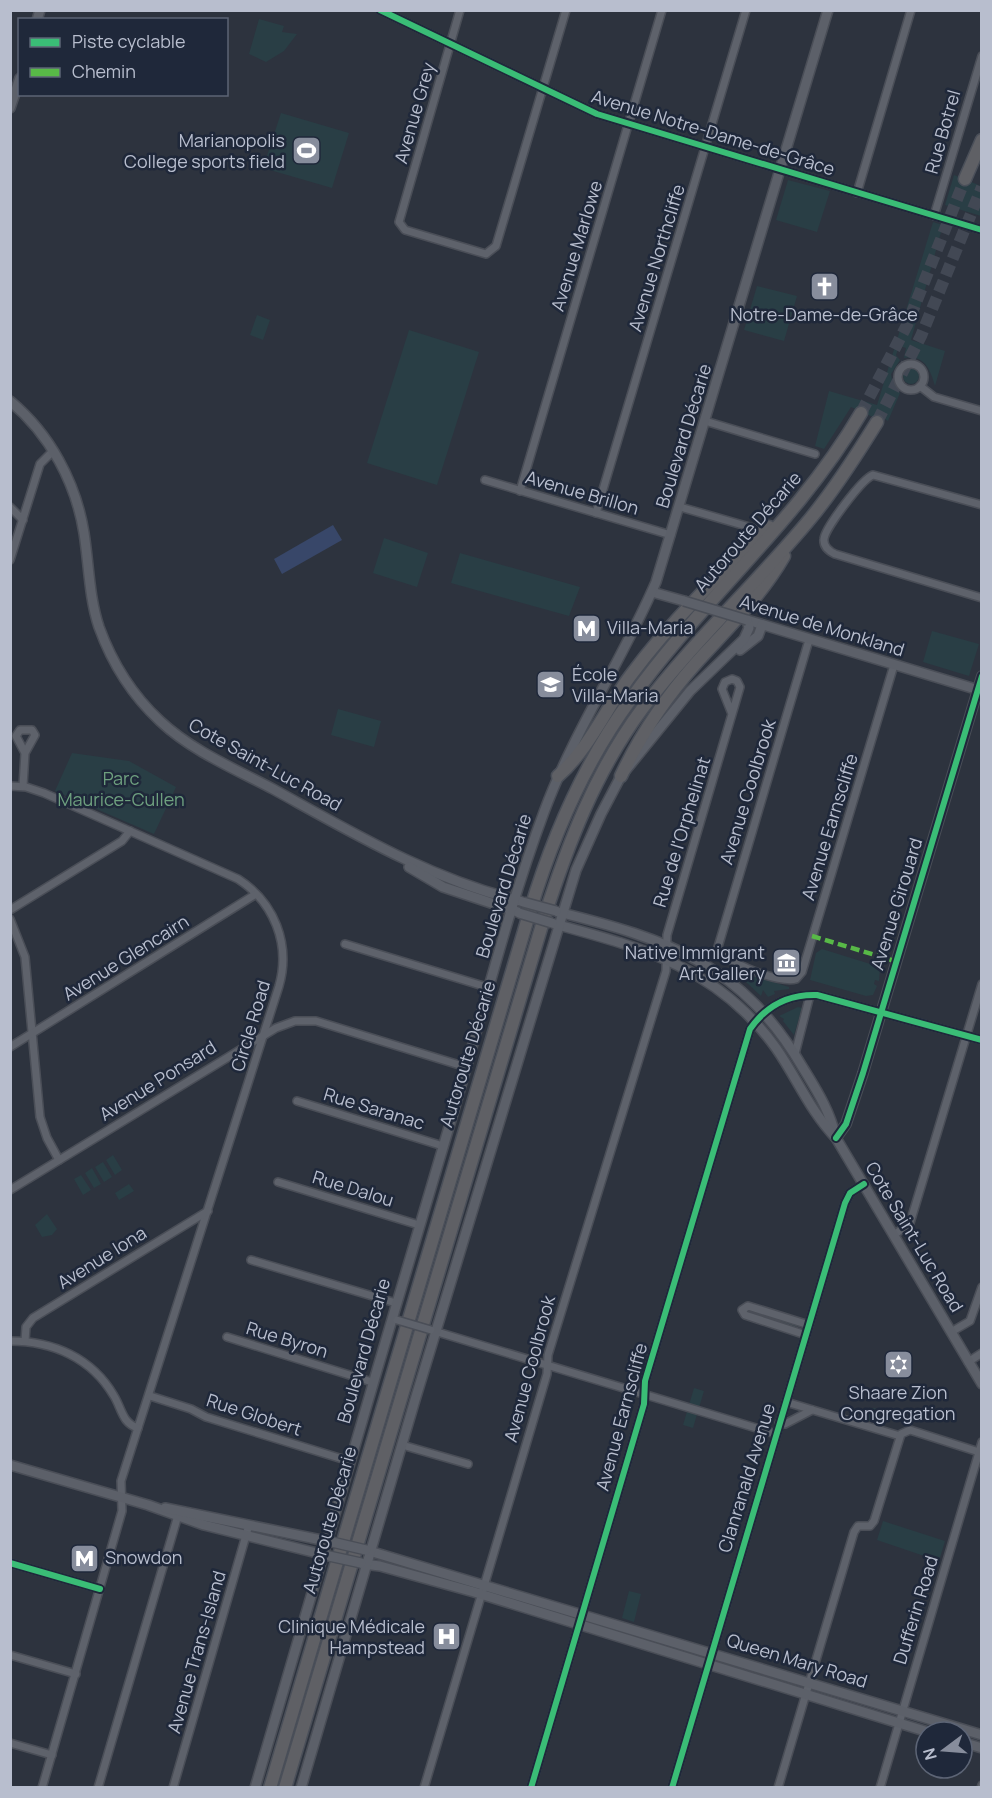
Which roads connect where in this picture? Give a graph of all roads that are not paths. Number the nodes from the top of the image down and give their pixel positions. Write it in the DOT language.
graph roads {
  1 [pos="380,10"];
  2 [pos="460,10"];
  3 [pos="566,10"];
  4 [pos="662,10"];
  5 [pos="746,10"];
  6 [pos="828,10"];
  7 [pos="911,10"];
  8 [pos="451,43"];
  9 [pos="981,56"];
  10 [pos="18,84"];
  11 [pos="543,88"];
  12 [pos="10,108"];
  13 [pos="629,124"];
  14 [pos="981,140"];
  15 [pos="705,148"];
  16 [pos="780,170"];
  17 [pos="965,179"];
  18 [pos="857,193"];
  19 [pos="934,216"];
  20 [pos="981,230"];
  21 [pos="920,386"];
  22 [pos="10,401"];
  23 [pos="981,411"];
  24 [pos="861,413"];
  25 [pos="705,421"];
  26 [pos="877,422"];
  27 [pos="53,451"];
  28 [pos="815,454"];
  29 [pos="485,480"];
  30 [pos="812,488"];
  31 [pos="520,491"];
  32 [pos="981,505"];
  33 [pos="10,507"];
  34 [pos="680,507"];
  35 [pos="596,513"];
  36 [pos="22,520"];
  37 [pos="753,528"];
  38 [pos="671,536"];
  39 [pos="795,536"];
  40 [pos="10,560"];
  41 [pos="652,592"];
  42 [pos="981,598"];
  43 [pos="747,620"];
  44 [pos="762,625"];
  45 [pos="808,640"];
  46 [pos="894,665"];
  47 [pos="714,669"];
  48 [pos="981,676"];
  49 [pos="979,691"];
  50 [pos="732,714"];
  51 [pos="25,753"];
  52 [pos="558,776"];
  53 [pos="621,776"];
  54 [pos="10,786"];
  55 [pos="23,786"];
  56 [pos="130,831"];
  57 [pos="390,854"];
  58 [pos="256,894"];
  59 [pos="519,901"];
  60 [pos="10,910"];
  61 [pos="516,912"];
  62 [pos="559,912"];
  63 [pos="10,919"];
  64 [pos="556,924"];
  65 [pos="345,944"];
  66 [pos="666,944"];
  67 [pos="667,958"];
  68 [pos="796,979"];
  69 [pos="981,984"];
  70 [pos="490,988"];
  71 [pos="810,995"];
  72 [pos="881,1011"];
  73 [pos="764,1012"];
  74 [pos="755,1022"];
  75 [pos="32,1034"];
  76 [pos="263,1035"];
  77 [pos="966,1036"];
  78 [pos="981,1040"];
  79 [pos="10,1047"];
  80 [pos="795,1054"];
  81 [pos="466,1067"];
  82 [pos="297,1101"];
  83 [pos="836,1138"];
  84 [pos="443,1146"];
  85 [pos="58,1160"];
  86 [pos="278,1182"];
  87 [pos="864,1184"];
  88 [pos="10,1190"];
  89 [pos="208,1210"];
  90 [pos="419,1225"];
  91 [pos="894,1235"];
  92 [pos="251,1260"];
  93 [pos="981,1287"];
  94 [pos="396,1303"];
  95 [pos="394,1320"];
  96 [pos="809,1325"];
  97 [pos="434,1331"];
  98 [pos="951,1332"];
  99 [pos="806,1335"];
  100 [pos="227,1337"];
  101 [pos="10,1341"];
  102 [pos="25,1341"];
  103 [pos="981,1353"];
  104 [pos="968,1362"];
  105 [pos="548,1364"];
  106 [pos="372,1382"];
  107 [pos="981,1383"];
  108 [pos="645,1395"];
  109 [pos="150,1396"];
  110 [pos="786,1402"];
  111 [pos="812,1410"];
  112 [pos="779,1423"];
  113 [pos="138,1428"];
  114 [pos="776,1434"];
  115 [pos="900,1436"];
  116 [pos="981,1442"];
  117 [pos="402,1445"];
  118 [pos="979,1452"];
  119 [pos="349,1461"];
  120 [pos="468,1464"];
  121 [pos="10,1465"];
  122 [pos="122,1497"];
  123 [pos="178,1513"];
  124 [pos="249,1525"];
  125 [pos="247,1536"];
  126 [pos="329,1541"];
  127 [pos="368,1551"];
  128 [pos="326,1555"];
  129 [pos="10,1563"];
  130 [pos="364,1564"];
  131 [pos="484,1585"];
  132 [pos="100,1589"];
  133 [pos="481,1595"];
  134 [pos="582,1614"];
  135 [pos="579,1625"];
  136 [pos="711,1652"];
  137 [pos="10,1655"];
  138 [pos="708,1664"];
  139 [pos="76,1674"];
  140 [pos="810,1682"];
  141 [pos="806,1694"];
  142 [pos="902,1710"];
  143 [pos="898,1723"];
  144 [pos="914,1728"];
  145 [pos="981,1735"];
  146 [pos="10,1743"];
  147 [pos="52,1755"];
  148 [pos="42,1788"];
  149 [pos="98,1788"];
  150 [pos="173,1788"];
  151 [pos="255,1788"];
  152 [pos="270,1788"];
  153 [pos="285,1788"];
  154 [pos="301,1788"];
  155 [pos="424,1788"];
  156 [pos="531,1788"];
  157 [pos="672,1788"];
  158 [pos="778,1788"];
  159 [pos="880,1788"];
  1 -- 8 [label="street, Avenue Notre-Dame-de-Grâce"];
  2 -- 8 [label="street, Avenue Grey"];
  3 -- 11 [label="street"];
  4 -- 13 [label="street, Avenue Marlowe"];
  5 -- 15 [label="street, Avenue Northcliffe"];
  6 -- 16 [label="main road, Boulevard Décarie"];
  7 -- 18 [label="street"];
  8 -- 11 [label="street, Avenue Notre-Dame-de-Grâce"];
  8 -- 11 [label="street, Avenue Grey"];
  9 -- 19 [label="street, Rue Botrel"];
  10 -- 12 [label="main road"];
  11 -- 13 [label="street, Avenue Notre-Dame-de-Grâce"];
  13 -- 15 [label="street, Avenue Notre-Dame-de-Grâce"];
  13 -- 31 [label="street, Avenue Marlowe"];
  14 -- 17 [label="highway"];
  15 -- 16 [label="street, Avenue Notre-Dame-de-Grâce"];
  15 -- 35 [label="street, Avenue Northcliffe"];
  16 -- 18 [label="street, Avenue Notre-Dame-de-Grâce"];
  16 -- 25 [label="main road, Boulevard Décarie"];
  18 -- 19 [label="street, Avenue Notre-Dame-de-Grâce"];
  19 -- 20 [label="street, Avenue Notre-Dame-de-Grâce"];
  21 -- 23 [label="street"];
  22 -- 27 [label="main road, Cote Saint-Luc Road"];
  24 -- 30 [label="highway, Autoroute Décarie"];
  25 -- 28 [label="street"];
  25 -- 34 [label="main road, Boulevard Décarie"];
  26 -- 39 [label="highway, Autoroute Décarie"];
  27 -- 36 [label="street"];
  27 -- 57 [label="main road, Cote Saint-Luc Road"];
  29 -- 31 [label="street, Avenue Brillon"];
  30 -- 52 [label="highway"];
  30 -- 152 [label="highway, Autoroute Décarie"];
  31 -- 35 [label="street, Avenue Brillon"];
  32 -- 42 [label="street"];
  33 -- 36 [label="street"];
  34 -- 37 [label="street"];
  34 -- 38 [label="main road, Boulevard Décarie"];
  35 -- 38 [label="street, Avenue Brillon"];
  36 -- 40 [label="street"];
  38 -- 41 [label="main road, Boulevard Décarie"];
  39 -- 53 [label="highway"];
  39 -- 153 [label="highway, Autoroute Décarie"];
  41 -- 43 [label="main road, Avenue de Monkland, bridge"];
  41 -- 52 [label="main road, Boulevard Décarie"];
  43 -- 44 [label="main road, Avenue de Monkland"];
  43 -- 47 [label="main road"];
  44 -- 45 [label="main road, Avenue de Monkland"];
  44 -- 47 [label="main road"];
  45 -- 46 [label="main road, Avenue de Monkland"];
  45 -- 68 [label="street, Avenue Coolbrook"];
  46 -- 49 [label="main road, Avenue de Monkland"];
  46 -- 68 [label="street, Avenue Earnscliffe"];
  47 -- 53 [label="main road"];
  48 -- 49 [label="main road, Avenue Girouard"];
  49 -- 72 [label="main road, Avenue Girouard"];
  50 -- 66 [label="street, Rue de l'Orphelinat"];
  51 -- 55 [label="street"];
  52 -- 59 [label="main road, Boulevard Décarie"];
  53 -- 62 [label="main road"];
  54 -- 55 [label="street, Circle Road"];
  55 -- 56 [label="street, Circle Road"];
  56 -- 58 [label="street, Circle Road"];
  56 -- 60 [label="street"];
  57 -- 59 [label="main road, Cote Saint-Luc Road"];
  57 -- 61 [label="main road, Cote Saint-Luc Road"];
  58 -- 75 [label="street, Avenue Glencairn"];
  58 -- 76 [label="street, Circle Road"];
  59 -- 61 [label="main road, Boulevard Décarie"];
  59 -- 62 [label="main road, Cote Saint-Luc Road, bridge"];
  61 -- 64 [label="main road, Cote Saint-Luc Road, bridge"];
  61 -- 70 [label="main road, Boulevard Décarie"];
  62 -- 64 [label="main road"];
  62 -- 66 [label="main road, Cote Saint-Luc Road"];
  63 -- 75 [label="street"];
  64 -- 67 [label="main road, Cote Saint-Luc Road"];
  64 -- 97 [label="main road"];
  65 -- 70 [label="street"];
  66 -- 67 [label="street, Rue de l'Orphelinat"];
  66 -- 73 [label="main road, Cote Saint-Luc Road"];
  67 -- 74 [label="main road, Cote Saint-Luc Road"];
  67 -- 105 [label="street, Avenue Coolbrook"];
  69 -- 77 [label="street"];
  70 -- 81 [label="main road, Boulevard Décarie"];
  71 -- 72 [label="street"];
  71 -- 73 [label="street"];
  71 -- 80 [label="street"];
  72 -- 77 [label="street"];
  72 -- 83 [label="main road, Avenue Girouard"];
  73 -- 74 [label="street, Avenue Earnscliffe"];
  73 -- 80 [label="main road, Cote Saint-Luc Road"];
  74 -- 83 [label="main road, Cote Saint-Luc Road"];
  74 -- 108 [label="street, Avenue Earnscliffe"];
  75 -- 79 [label="street, Avenue Glencairn"];
  75 -- 85 [label="street"];
  76 -- 81 [label="street, Avenue Ponsard"];
  76 -- 85 [label="street, Avenue Ponsard"];
  76 -- 89 [label="street, Circle Road"];
  77 -- 78 [label="street"];
  77 -- 91 [label="street"];
  80 -- 83 [label="main road, Cote Saint-Luc Road"];
  81 -- 84 [label="main road, Boulevard Décarie"];
  82 -- 84 [label="street, Rue Saranac"];
  83 -- 87 [label="main road, Cote Saint-Luc Road"];
  84 -- 90 [label="main road, Boulevard Décarie"];
  85 -- 88 [label="street, Avenue Ponsard"];
  86 -- 90 [label="street, Rue Dalou"];
  87 -- 91 [label="main road, Cote Saint-Luc Road"];
  87 -- 96 [label="street, Clanranald Avenue"];
  89 -- 102 [label="street, Avenue Iona"];
  89 -- 109 [label="street, Circle Road"];
  90 -- 94 [label="main road, Boulevard Décarie"];
  91 -- 98 [label="main road, Cote Saint-Luc Road"];
  92 -- 94 [label="street"];
  93 -- 98 [label="street"];
  94 -- 95 [label="main road, Boulevard Décarie"];
  95 -- 97 [label="street, bridge"];
  95 -- 106 [label="main road, Boulevard Décarie"];
  96 -- 99 [label="street, Clanranald Avenue"];
  96 -- 99 [label="street"];
  97 -- 105 [label="street"];
  97 -- 117 [label="main road"];
  98 -- 104 [label="main road, Cote Saint-Luc Road"];
  99 -- 110 [label="street, Clanranald Avenue"];
  100 -- 106 [label="street, Rue Byron"];
  101 -- 102 [label="street"];
  102 -- 113 [label="street"];
  103 -- 104 [label="street"];
  104 -- 107 [label="main road, Cote Saint-Luc Road"];
  105 -- 108 [label="street"];
  105 -- 131 [label="street, Avenue Coolbrook"];
  106 -- 119 [label="main road, Boulevard Décarie"];
  108 -- 114 [label="street"];
  108 -- 134 [label="street, Avenue Earnscliffe"];
  109 -- 113 [label="street, Circle Road"];
  109 -- 119 [label="street, Rue Globert"];
  110 -- 111 [label="street"];
  110 -- 112 [label="street, Clanranald Avenue"];
  111 -- 112 [label="street"];
  111 -- 115 [label="street"];
  112 -- 114 [label="street, Clanranald Avenue"];
  113 -- 122 [label="street, Circle Road"];
  114 -- 136 [label="street, Clanranald Avenue"];
  115 -- 118 [label="street"];
  115 -- 140 [label="street"];
  116 -- 118 [label="street, Dufferin Road"];
  117 -- 120 [label="street"];
  117 -- 127 [label="main road"];
  118 -- 142 [label="street, Dufferin Road"];
  119 -- 126 [label="main road, Boulevard Décarie"];
  121 -- 122 [label="main road"];
  122 -- 123 [label="main road"];
  122 -- 132 [label="street, Circle Road"];
  123 -- 124 [label="main road, Queen Mary Road"];
  123 -- 125 [label="main road, Queen Mary Road"];
  123 -- 149 [label="street"];
  124 -- 125 [label="street, Avenue Trans-Island"];
  124 -- 126 [label="main road, Queen Mary Road"];
  125 -- 128 [label="main road, Queen Mary Road"];
  125 -- 150 [label="street, Avenue Trans-Island"];
  126 -- 127 [label="main road, Queen Mary Road, bridge"];
  126 -- 128 [label="main road, Boulevard Décarie"];
  127 -- 130 [label="main road"];
  127 -- 131 [label="main road, Queen Mary Road"];
  128 -- 130 [label="main road, Queen Mary Road, bridge"];
  128 -- 151 [label="main road, Boulevard Décarie"];
  129 -- 132 [label="street"];
  130 -- 133 [label="main road, Queen Mary Road"];
  130 -- 154 [label="main road"];
  131 -- 133 [label="street, Avenue Coolbrook"];
  131 -- 134 [label="main road, Queen Mary Road"];
  132 -- 139 [label="street, Circle Road"];
  133 -- 135 [label="main road, Queen Mary Road"];
  133 -- 155 [label="street, Avenue Coolbrook"];
  134 -- 135 [label="street, Avenue Earnscliffe"];
  134 -- 136 [label="main road, Queen Mary Road"];
  135 -- 138 [label="main road, Queen Mary Road"];
  135 -- 156 [label="street, Avenue Earnscliffe"];
  136 -- 138 [label="street, Clanranald Avenue"];
  136 -- 140 [label="main road, Queen Mary Road"];
  137 -- 139 [label="street"];
  138 -- 141 [label="main road, Queen Mary Road"];
  138 -- 157 [label="street, Clanranald Avenue"];
  139 -- 147 [label="street, Circle Road"];
  140 -- 141 [label="street"];
  140 -- 142 [label="main road, Queen Mary Road"];
  141 -- 143 [label="main road, Queen Mary Road"];
  141 -- 158 [label="street"];
  142 -- 143 [label="street, Dufferin Road"];
  142 -- 145 [label="main road, Queen Mary Road"];
  143 -- 144 [label="main road, Queen Mary Road"];
  143 -- 159 [label="street, Dufferin Road"];
  146 -- 147 [label="street"];
  147 -- 148 [label="street, Circle Road"];
}
